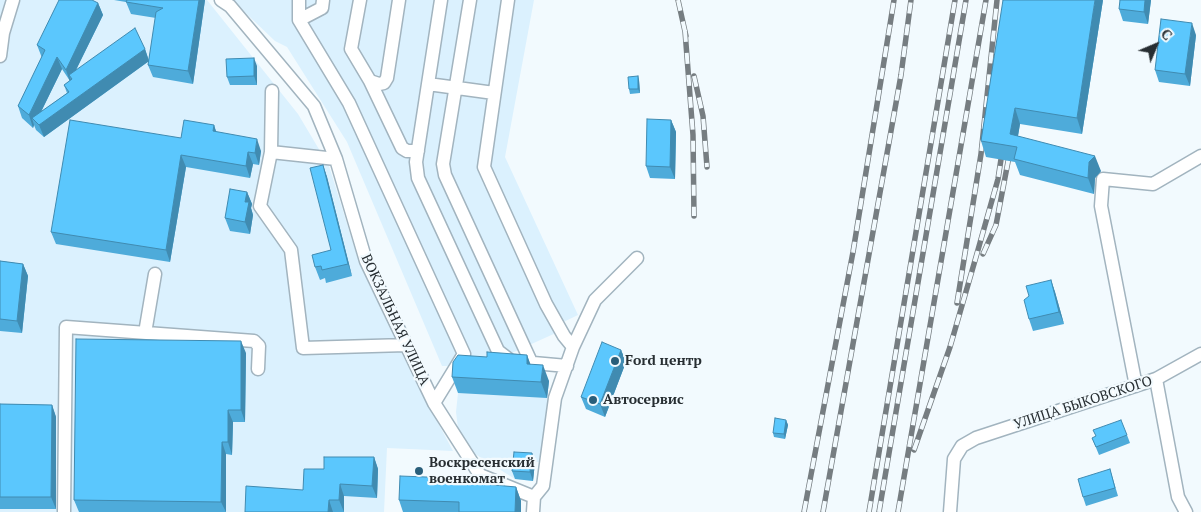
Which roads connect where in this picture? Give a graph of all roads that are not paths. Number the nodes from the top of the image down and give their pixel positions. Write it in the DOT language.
graph roads {
  1 [pos="13,0"];
  2 [pos="221,0"];
  3 [pos="299,0"];
  4 [pos="323,0"];
  5 [pos="360,0"];
  6 [pos="399,0"];
  7 [pos="441,0"];
  8 [pos="470,0"];
  9 [pos="508,0"];
  10 [pos="299,20"];
  11 [pos="0,56"];
  12 [pos="370,81"];
  13 [pos="428,84"];
  14 [pos="455,88"];
  15 [pos="272,91"];
  16 [pos="494,93"];
  17 [pos="418,151"];
  18 [pos="271,152"];
  19 [pos="1201,156"];
  20 [pos="336,159"];
  21 [pos="638,258"];
  22 [pos="155,274"];
  23 [pos="145,333"];
  24 [pos="406,345"];
  25 [pos="573,347"];
  26 [pos="1201,354"];
  27 [pos="531,362"];
  28 [pos="567,366"];
  29 [pos="258,369"];
  30 [pos="1156,380"];
  31 [pos="1136,386"];
  32 [pos="434,403"];
  33 [pos="534,497"];
  34 [pos="64,512"];
  35 [pos="533,512"];
  36 [pos="950,512"];
  37 [pos="1186,512"];
  1 -- 11 [label="street"];
  2 -- 20 [label="street, ВОКЗАЛЬНАЯ УЛИЦА"];
  3 -- 10 [label="street"];
  4 -- 10 [label="street"];
  5 -- 12 [label="street"];
  6 -- 12 [label="street"];
  7 -- 13 [label="street"];
  8 -- 14 [label="street"];
  9 -- 16 [label="street"];
  10 -- 32 [label="street"];
  12 -- 17 [label="street"];
  13 -- 14 [label="street"];
  13 -- 17 [label="street"];
  14 -- 16 [label="street"];
  14 -- 27 [label="street"];
  15 -- 18 [label="street"];
  16 -- 25 [label="street"];
  17 -- 27 [label="street"];
  18 -- 20 [label="street"];
  18 -- 24 [label="street"];
  19 -- 31 [label="street"];
  20 -- 24 [label="street, ВОКЗАЛЬНАЯ УЛИЦА"];
  21 -- 25 [label="street"];
  22 -- 23 [label="street"];
  23 -- 29 [label="street"];
  23 -- 34 [label="street"];
  24 -- 32 [label="street, ВОКЗАЛЬНАЯ УЛИЦА"];
  25 -- 28 [label="street"];
  26 -- 30 [label="street, УЛИЦА БЫКОВСКОГО"];
  27 -- 28 [label="street"];
  28 -- 33 [label="street"];
  30 -- 31 [label="street, УЛИЦА БЫКОВСКОГО"];
  30 -- 37 [label="street"];
  31 -- 36 [label="street, УЛИЦА БЫКОВСКОГО"];
  32 -- 33 [label="street, ВОКЗАЛЬНАЯ УЛИЦА"];
  33 -- 35 [label="street"];
}
